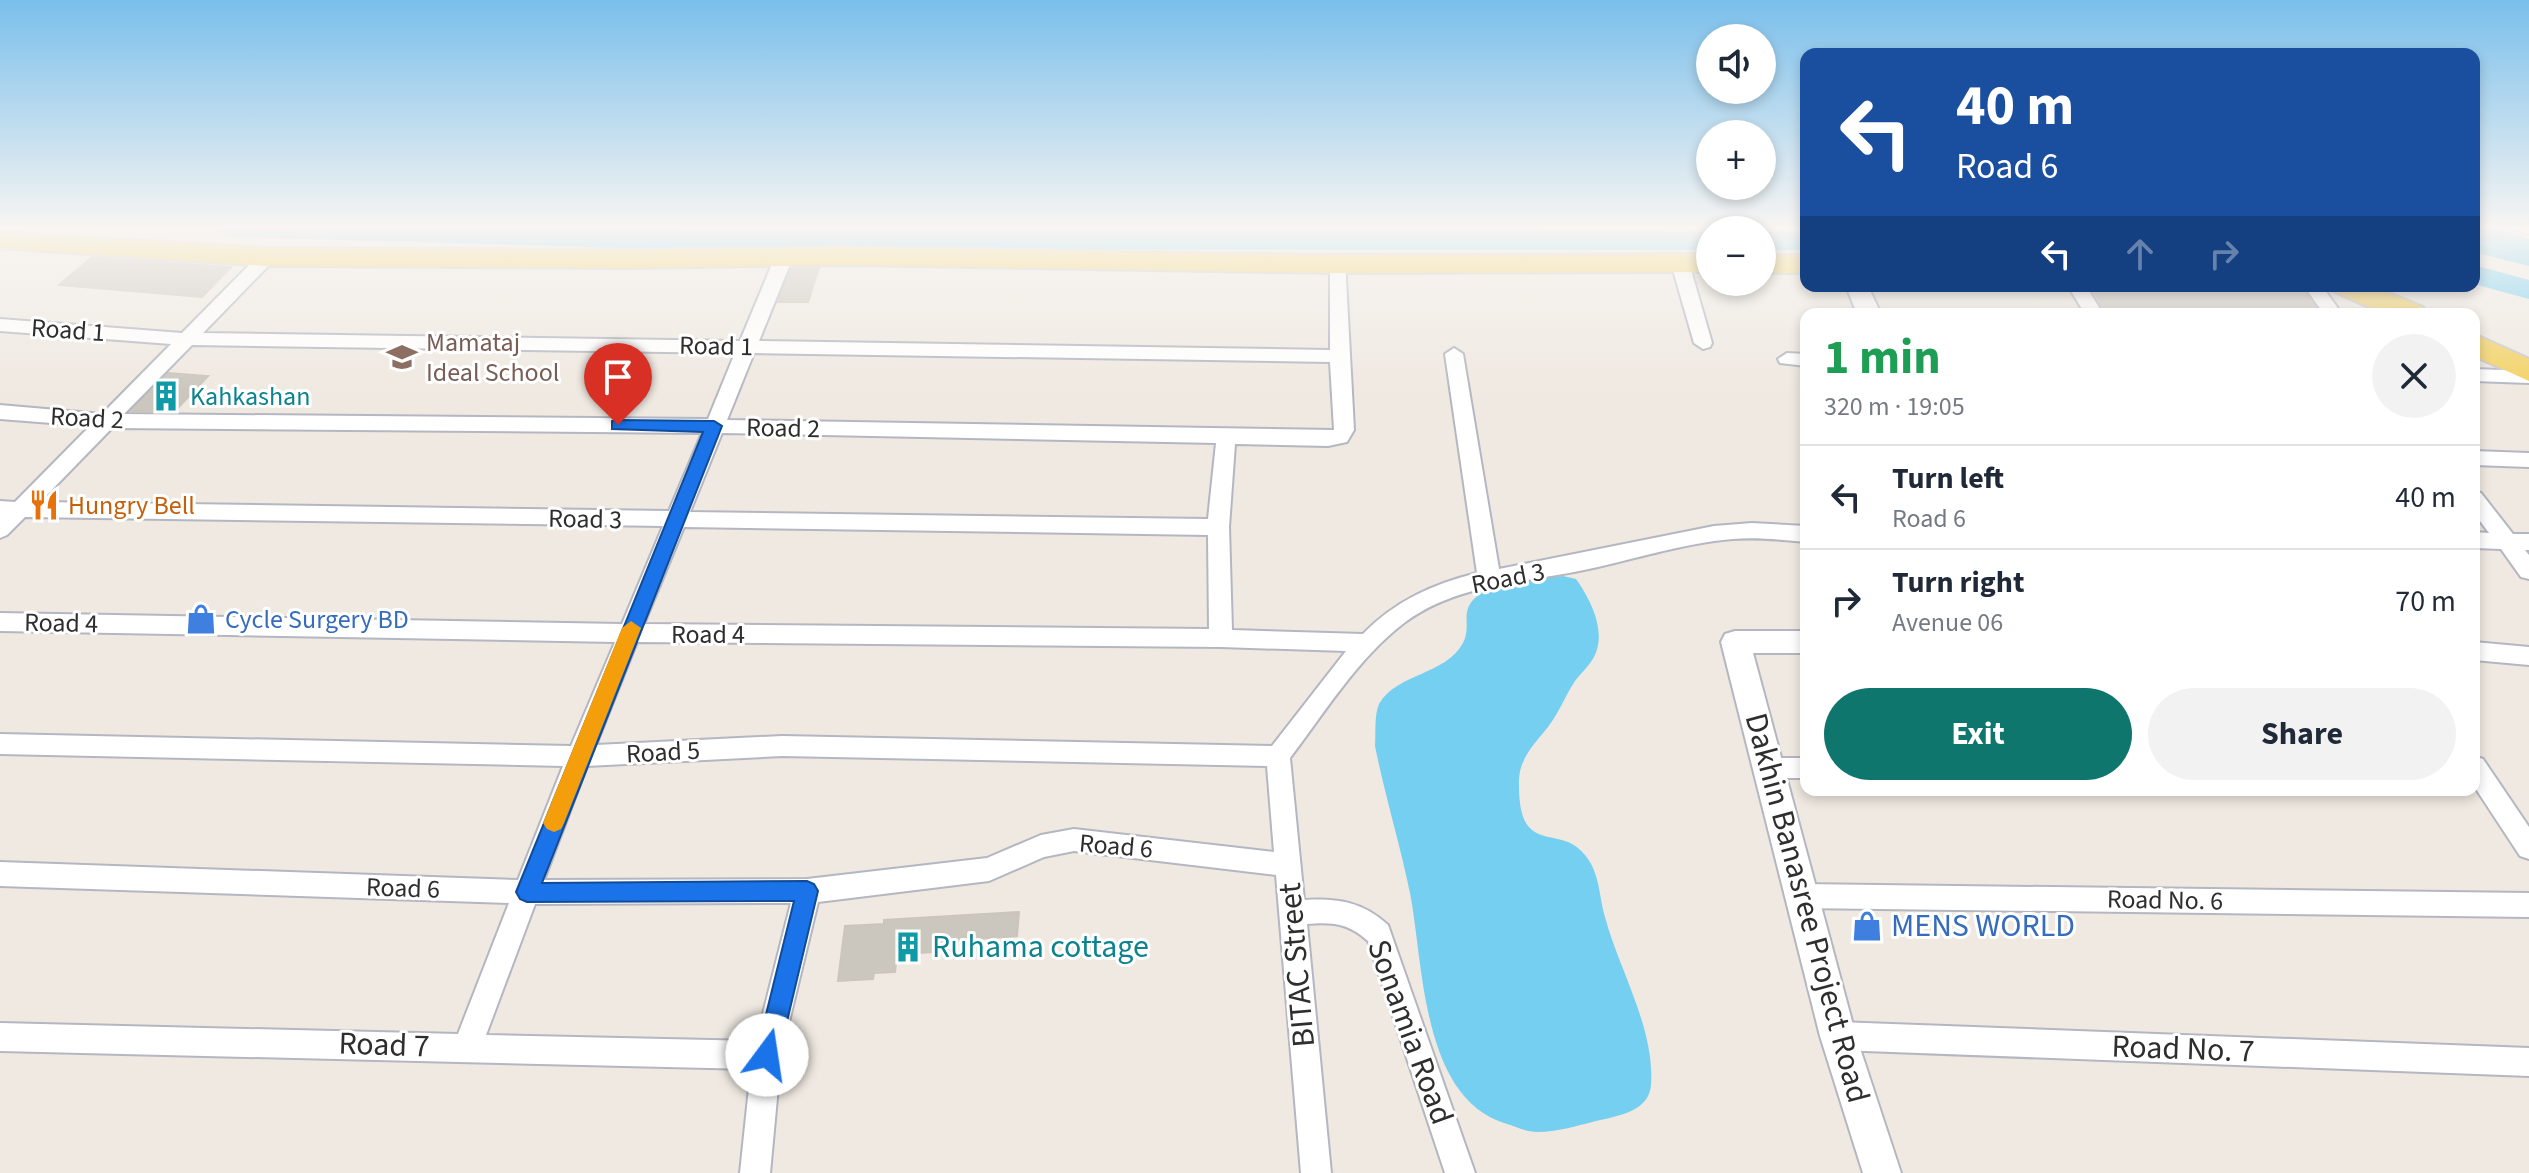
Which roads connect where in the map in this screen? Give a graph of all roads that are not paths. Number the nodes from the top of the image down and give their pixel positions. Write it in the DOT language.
graph roads {
  1 [pos="241,283"];
  2 [pos="774,283"];
  3 [pos="1339,283"];
  4 [pos="1686,283"];
  5 [pos="2362,292"];
  6 [pos="2399,308"];
  7 [pos="0,325"];
  8 [pos="184,339"];
  9 [pos="1703,343"];
  10 [pos="748,346"];
  11 [pos="2480,347"];
  12 [pos="1454,354"];
  13 [pos="1339,356"];
  14 [pos="2529,374"];
  15 [pos="2480,375"];
  16 [pos="0,412"];
  17 [pos="109,421"];
  18 [pos="714,426"];
  19 [pos="1226,438"];
  20 [pos="2480,458"];
  21 [pos="2529,460"];
  22 [pos="2480,506"];
  23 [pos="9,510"];
  24 [pos="675,521"];
  25 [pos="1218,527"];
  26 [pos="0,530"];
  27 [pos="1800,534"];
  28 [pos="2480,540"];
  29 [pos="2507,541"];
  30 [pos="2529,542"];
  31 [pos="2529,571"];
  32 [pos="1489,579"];
  33 [pos="0,622"];
  34 [pos="629,633"];
  35 [pos="1221,638"];
  36 [pos="1800,642"];
  37 [pos="1369,643"];
  38 [pos="2480,652"];
  39 [pos="2529,656"];
  40 [pos="0,744"];
  41 [pos="579,756"];
  42 [pos="1278,756"];
  43 [pos="1767,768"];
  44 [pos="1800,768"];
  45 [pos="2480,778"];
  46 [pos="2529,848"];
  47 [pos="1288,865"];
  48 [pos="0,874"];
  49 [pos="807,891"];
  50 [pos="527,892"];
  51 [pos="1801,896"];
  52 [pos="2529,905"];
  53 [pos="1292,913"];
  54 [pos="1838,1036"];
  55 [pos="0,1037"];
  56 [pos="467,1047"];
  57 [pos="767,1055"];
  58 [pos="2529,1062"];
  59 [pos="755,1173"];
  60 [pos="1316,1173"];
  61 [pos="1460,1173"];
  62 [pos="1882,1173"];
  1 -- 8 [label="street"];
  2 -- 10 [label="street"];
  3 -- 13 [label="street"];
  4 -- 9 [label="street"];
  5 -- 6 [label="main road"];
  7 -- 8 [label="street, Road 1"];
  8 -- 10 [label="street, Road 1"];
  8 -- 17 [label="street"];
  10 -- 13 [label="street, Road 1"];
  10 -- 18 [label="street"];
  11 -- 14 [label="main road"];
  12 -- 32 [label="street"];
  13 -- 19 [label="street, Road 2"];
  14 -- 15 [label="street"];
  16 -- 17 [label="street, Road 2"];
  17 -- 18 [label="street, Road 2"];
  17 -- 23 [label="street"];
  18 -- 19 [label="street, Road 2"];
  18 -- 24 [label="street"];
  19 -- 25 [label="street"];
  20 -- 21 [label="street"];
  22 -- 29 [label="street"];
  23 -- 24 [label="street, Road 3"];
  23 -- 26 [label="street"];
  24 -- 25 [label="street, Road 3"];
  24 -- 34 [label="street"];
  25 -- 35 [label="street"];
  27 -- 32 [label="street, Road 3"];
  28 -- 29 [label="street"];
  29 -- 30 [label="street"];
  29 -- 31 [label="street"];
  32 -- 37 [label="street, Road 3"];
  33 -- 34 [label="street, Road 4"];
  34 -- 35 [label="street, Road 4"];
  34 -- 41 [label="street"];
  35 -- 37 [label="street, Road 4"];
  36 -- 43 [label="street, Dakhin Banasree Project Road"];
  37 -- 42 [label="street, Road 3"];
  38 -- 39 [label="street"];
  40 -- 41 [label="street, Road 5"];
  41 -- 42 [label="street, Road 5"];
  41 -- 50 [label="street"];
  42 -- 47 [label="street, BITAC Street"];
  43 -- 44 [label="street"];
  43 -- 51 [label="street, Dakhin Banasree Project Road"];
  45 -- 46 [label="street"];
  47 -- 49 [label="street, Road 6"];
  47 -- 53 [label="street, BITAC Street"];
  48 -- 50 [label="street, Road 6"];
  49 -- 50 [label="street, Road 6"];
  49 -- 57 [label="street"];
  50 -- 56 [label="street"];
  51 -- 52 [label="street, Road No. 6"];
  51 -- 54 [label="street, Dakhin Banasree Project Road"];
  53 -- 60 [label="street, BITAC Street"];
  53 -- 61 [label="street, Sonamia Road"];
  54 -- 58 [label="street, Road No. 7"];
  54 -- 62 [label="street, Dakhin Banasree Project Road"];
  55 -- 56 [label="street, Road 7"];
  56 -- 57 [label="street, Road 7"];
  57 -- 59 [label="street"];
}
